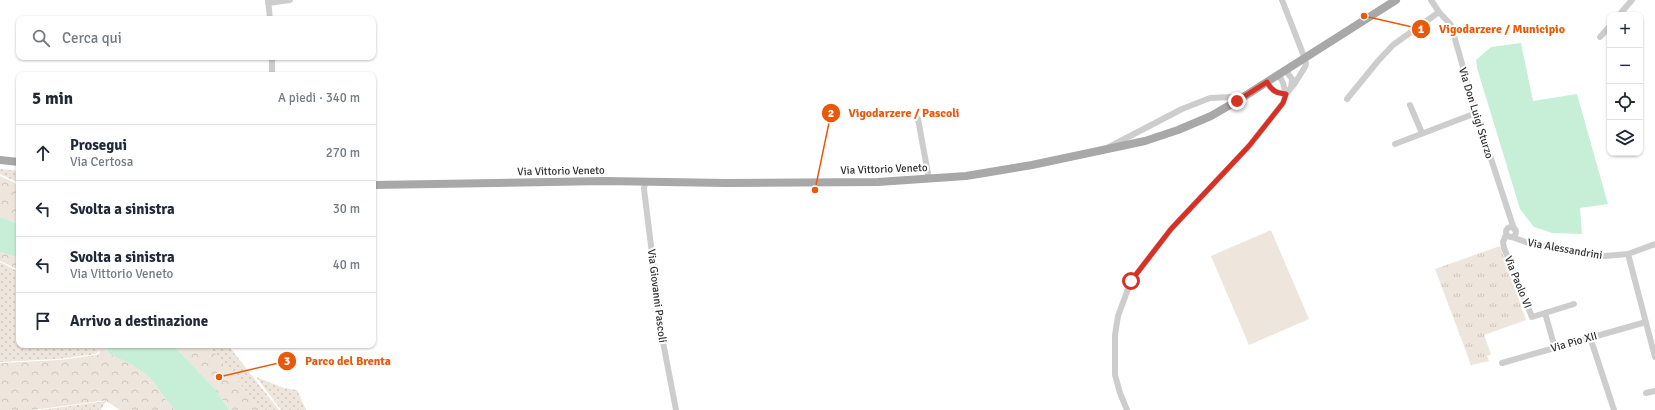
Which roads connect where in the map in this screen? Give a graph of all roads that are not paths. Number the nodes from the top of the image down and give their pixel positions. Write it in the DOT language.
graph roads {
  1 [pos="290,0"];
  2 [pos="1282,0"];
  3 [pos="1396,0"];
  4 [pos="1431,0"];
  5 [pos="1632,0"];
  6 [pos="268,1"];
  7 [pos="1439,12"];
  8 [pos="1622,12"];
  9 [pos="270,16"];
  10 [pos="1607,29"];
  11 [pos="1600,37"];
  12 [pos="1305,59"];
  13 [pos="272,60"];
  14 [pos="272,72"];
  15 [pos="1282,73"];
  16 [pos="1267,82"];
  17 [pos="1291,88"];
  18 [pos="1286,94"];
  19 [pos="1347,99"];
  20 [pos="1237,101"];
  21 [pos="1410,105"];
  22 [pos="1476,113"];
  23 [pos="918,119"];
  24 [pos="1422,133"];
  25 [pos="1395,144"];
  26 [pos="1106,150"];
  27 [pos="0,160"];
  28 [pos="16,162"];
  29 [pos="929,179"];
  30 [pos="645,181"];
  31 [pos="376,185"];
  32 [pos="1511,232"];
  33 [pos="1655,244"];
  34 [pos="1628,254"];
  35 [pos="1574,304"];
  36 [pos="1544,313"];
  37 [pos="1646,322"];
  38 [pos="1590,337"];
  39 [pos="1555,348"];
  40 [pos="1655,358"];
  41 [pos="1502,363"];
  42 [pos="1655,391"];
  43 [pos="1646,393"];
  44 [pos="676,410"];
  45 [pos="1127,410"];
  46 [pos="1614,410"];
  1 -- 6 [label="street"];
  2 -- 12 [label="street"];
  3 -- 12 [label="main road, Via Vittorio Veneto"];
  4 -- 7 [label="street, Via Don Luigi Sturzo"];
  5 -- 8 [label="street"];
  6 -- 9 [label="street"];
  7 -- 19 [label="street"];
  7 -- 22 [label="street, Via Don Luigi Sturzo"];
  10 -- 11 [label="street"];
  12 -- 15 [label="main road, Via Vittorio Veneto"];
  12 -- 17 [label="street"];
  13 -- 14 [label="street"];
  15 -- 16 [label="main road, Via Vittorio Veneto"];
  15 -- 17 [label="street"];
  15 -- 18 [label="street"];
  16 -- 18 [label="street"];
  16 -- 20 [label="main road, Via Vittorio Veneto"];
  17 -- 18 [label="street"];
  18 -- 45 [label="street"];
  20 -- 26 [label="main road, Via Vittorio Veneto"];
  20 -- 26 [label="street"];
  21 -- 24 [label="street"];
  22 -- 24 [label="street"];
  22 -- 32 [label="street, Via Don Luigi Sturzo"];
  23 -- 29 [label="street"];
  24 -- 25 [label="street"];
  26 -- 29 [label="main road, Via Vittorio Veneto"];
  27 -- 28 [label="main road"];
  29 -- 30 [label="main road, Via Vittorio Veneto"];
  30 -- 31 [label="main road, Via Vittorio Veneto"];
  30 -- 44 [label="street, Via Giovanni Pascoli"];
  32 -- 34 [label="street, Via Alessandrini"];
  32 -- 36 [label="street, Via Paolo VI"];
  33 -- 34 [label="street, Via Alessandrini"];
  34 -- 37 [label="street"];
  35 -- 36 [label="street, Via Paolo VI"];
  36 -- 39 [label="street, Via Paolo VI"];
  37 -- 38 [label="street, Via Pio XII"];
  37 -- 40 [label="street"];
  38 -- 39 [label="street, Via Pio XII"];
  38 -- 46 [label="street"];
  39 -- 41 [label="street, Via Pio XII"];
  42 -- 43 [label="street"];
}
